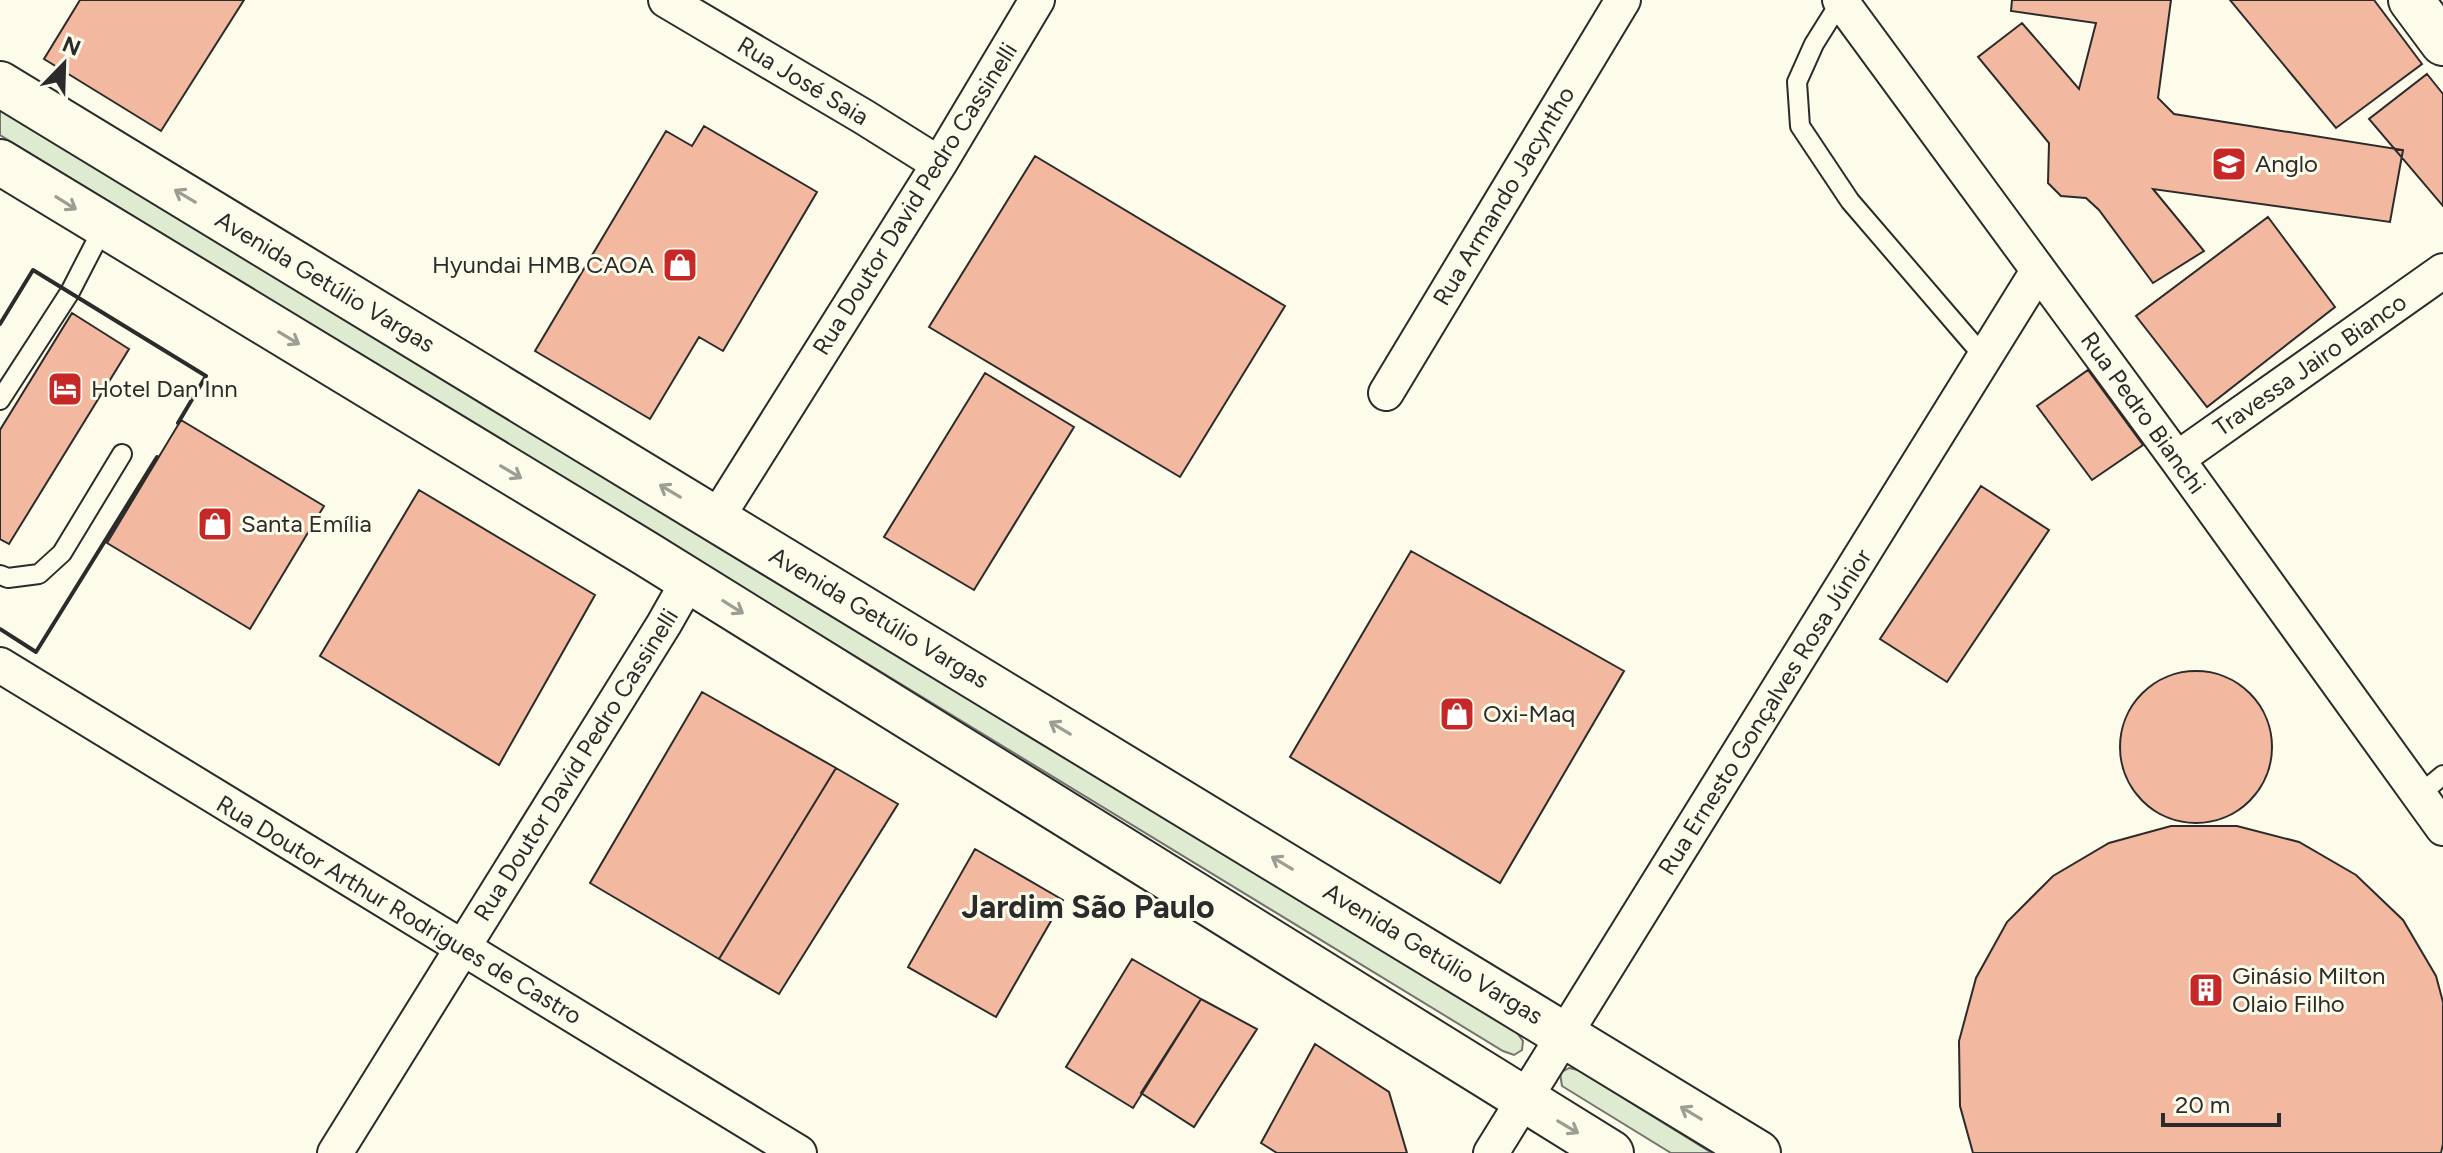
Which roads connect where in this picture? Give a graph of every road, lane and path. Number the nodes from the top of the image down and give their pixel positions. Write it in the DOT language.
graph roads {
  1 [pos="666,0"];
  2 [pos="1037,0"];
  3 [pos="1623,0"];
  4 [pos="1841,0"];
  5 [pos="2411,0"];
  6 [pos="2443,43"];
  7 [pos="0,84"];
  8 [pos="0,162"];
  9 [pos="939,164"];
  10 [pos="104,226"];
  11 [pos="2038,271"];
  12 [pos="2443,271"];
  13 [pos="1985,358"];
  14 [pos="1386,393"];
  15 [pos="0,400"];
  16 [pos="122,454"];
  17 [pos="2177,459"];
  18 [pos="716,519"];
  19 [pos="0,575"];
  20 [pos="689,580"];
  21 [pos="0,665"];
  22 [pos="2431,786"];
  23 [pos="2443,828"];
  24 [pos="462,950"];
  25 [pos="1564,1034"];
  26 [pos="1524,1101"];
  27 [pos="335,1153"];
  28 [pos="799,1153"];
  29 [pos="1491,1153"];
  30 [pos="1611,1153"];
  31 [pos="1758,1153"];
  1 -- 9 [label="street, Rua José Saia"];
  2 -- 9 [label="street, Rua Doutor David Pedro Cassinelli"];
  3 -- 14 [label="street, Rua Armando Jacyntho"];
  4 -- 11 [label="street, Rua Pedro Bianchi"];
  4 -- 13 [label="lane"];
  5 -- 6 [label="main road"];
  18 -- 7 [label="main road, Avenida Getúlio Vargas, one-way"];
  8 -- 10 [label="main road, one-way"];
  9 -- 18 [label="street, Rua Doutor David Pedro Cassinelli"];
  10 -- 15 [label="lane"];
  10 -- 20 [label="main road, one-way"];
  11 -- 13 [label="street, Rua Ernesto Gonçalves Rosa Júnior"];
  11 -- 17 [label="street, Rua Pedro Bianchi"];
  12 -- 17 [label="street, Travessa Jairo Bianco"];
  13 -- 25 [label="street, Rua Ernesto Gonçalves Rosa Júnior"];
  16 -- 19 [label="lane"];
  17 -- 22 [label="street, Rua Pedro Bianchi"];
  25 -- 18 [label="main road, Avenida Getúlio Vargas, one-way"];
  20 -- 24 [label="street, Rua Doutor David Pedro Cassinelli"];
  20 -- 26 [label="main road, one-way"];
  21 -- 24 [label="street, Rua Doutor Arthur Rodrigues de Castro"];
  22 -- 23 [label="street, Rua Pedro Bianchi"];
  24 -- 27 [label="street, Rua Doutor David Pedro Cassinelli"];
  24 -- 28 [label="street, Rua Doutor Arthur Rodrigues de Castro"];
  25 -- 26 [label="street, Rua Ernesto Gonçalves Rosa Júnior"];
  31 -- 25 [label="main road, Avenida Getúlio Vargas, one-way"];
  26 -- 29 [label="street, Rua Ernesto Gonçalves Rosa Júnior"];
  26 -- 30 [label="main road, one-way"];
}
